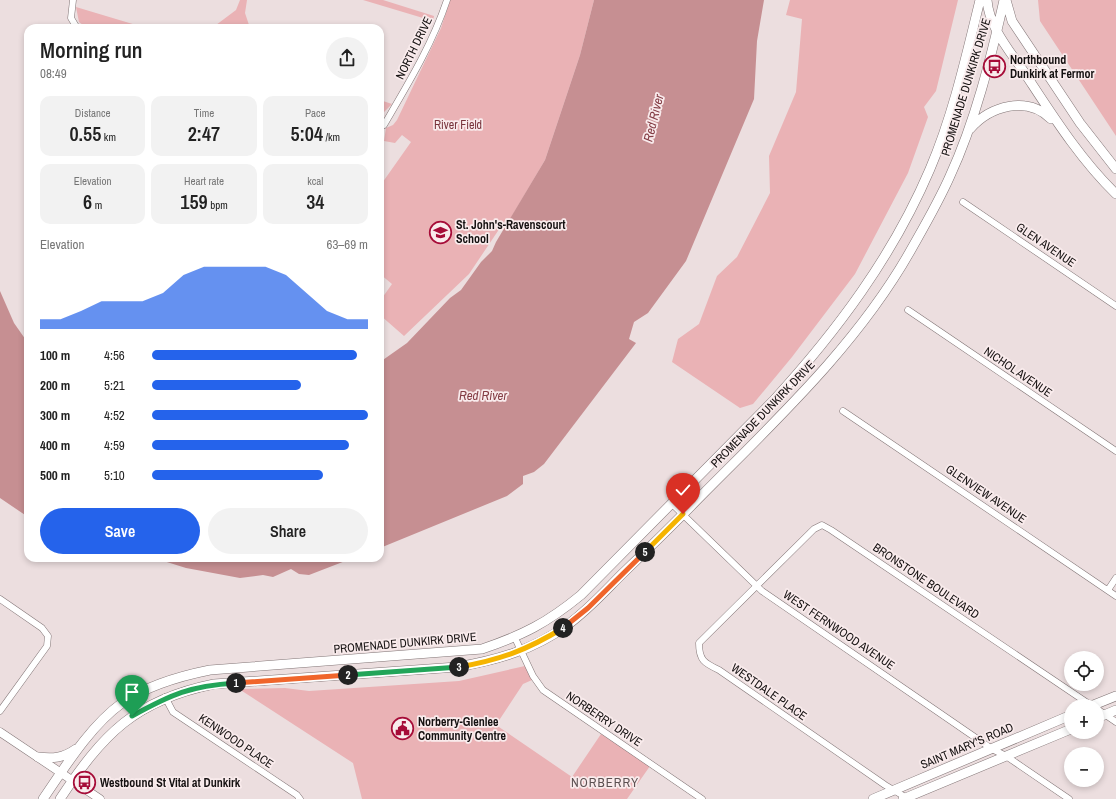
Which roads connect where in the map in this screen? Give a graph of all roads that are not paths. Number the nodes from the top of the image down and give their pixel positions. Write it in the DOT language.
graph roads {
  1 [pos="73,0"];
  2 [pos="446,0"];
  3 [pos="980,0"];
  4 [pos="987,0"];
  5 [pos="1005,0"];
  6 [pos="74,24"];
  7 [pos="997,31"];
  8 [pos="384,121"];
  9 [pos="1063,130"];
  10 [pos="967,134"];
  11 [pos="1116,169"];
  12 [pos="1116,194"];
  13 [pos="963,202"];
  14 [pos="858,299"];
  15 [pos="1116,306"];
  16 [pos="908,310"];
  17 [pos="871,311"];
  18 [pos="843,411"];
  19 [pos="1116,451"];
  20 [pos="672,504"];
  21 [pos="683,514"];
  22 [pos="1116,578"];
  23 [pos="758,586"];
  24 [pos="1108,590"];
  25 [pos="1116,596"];
  26 [pos="0,598"];
  27 [pos="515,638"];
  28 [pos="521,652"];
  29 [pos="1116,696"];
  30 [pos="165,697"];
  31 [pos="1082,699"];
  32 [pos="1104,701"];
  33 [pos="1116,710"];
  34 [pos="0,711"];
  35 [pos="1104,713"];
  36 [pos="1104,716"];
  37 [pos="1064,718"];
  38 [pos="1116,722"];
  39 [pos="0,732"];
  40 [pos="1064,732"];
  41 [pos="82,744"];
  42 [pos="992,749"];
  43 [pos="1006,756"];
  44 [pos="38,757"];
  45 [pos="61,772"];
  46 [pos="73,780"];
  47 [pos="893,791"];
  48 [pos="43,799"];
  49 [pos="60,799"];
  50 [pos="100,799"];
  51 [pos="300,799"];
  52 [pos="702,799"];
  53 [pos="873,799"];
  54 [pos="906,799"];
  55 [pos="1069,799"];
  1 -- 6 [label="street"];
  2 -- 8 [label="street, NORTH DRIVE"];
  3 -- 14 [label="main road, PROMENADE DUNKIRK DRIVE"];
  4 -- 7 [label="main road"];
  5 -- 7 [label="main road, PROMENADE DUNKIRK DRIVE"];
  5 -- 11 [label="main road"];
  7 -- 9 [label="main road"];
  7 -- 10 [label="main road, PROMENADE DUNKIRK DRIVE"];
  9 -- 10 [label="main road"];
  9 -- 12 [label="main road"];
  10 -- 17 [label="main road, PROMENADE DUNKIRK DRIVE"];
  13 -- 15 [label="street, GLEN AVENUE"];
  14 -- 17 [label="main road"];
  14 -- 20 [label="main road, PROMENADE DUNKIRK DRIVE"];
  16 -- 19 [label="street, NICHOL AVENUE"];
  17 -- 21 [label="main road, PROMENADE DUNKIRK DRIVE"];
  18 -- 24 [label="street, GLENVIEW AVENUE"];
  20 -- 21 [label="street, WEST FERNWOOD AVENUE"];
  20 -- 27 [label="main road, PROMENADE DUNKIRK DRIVE"];
  21 -- 23 [label="street, WEST FERNWOOD AVENUE"];
  21 -- 28 [label="main road, PROMENADE DUNKIRK DRIVE"];
  22 -- 24 [label="street"];
  23 -- 31 [label="street, BRONSTONE BOULEVARD"];
  23 -- 42 [label="street, WEST FERNWOOD AVENUE"];
  23 -- 47 [label="street, WESTDALE PLACE"];
  24 -- 25 [label="street, GLENVIEW AVENUE"];
  26 -- 34 [label="street"];
  27 -- 28 [label="street, NORBERRY DRIVE"];
  27 -- 41 [label="main road, PROMENADE DUNKIRK DRIVE"];
  28 -- 30 [label="main road, PROMENADE DUNKIRK DRIVE"];
  28 -- 52 [label="street, NORBERRY DRIVE"];
  29 -- 32 [label="main road"];
  30 -- 46 [label="main road, PROMENADE DUNKIRK DRIVE"];
  30 -- 51 [label="street, KENWOOD PLACE"];
  33 -- 35 [label="main road"];
  36 -- 38 [label="street"];
  37 -- 42 [label="main road, SAINT MARY'S ROAD"];
  39 -- 44 [label="street"];
  40 -- 43 [label="main road, SAINT MARY'S ROAD"];
  41 -- 44 [label="main road"];
  41 -- 45 [label="main road, PROMENADE DUNKIRK DRIVE"];
  42 -- 43 [label="street, WEST FERNWOOD AVENUE"];
  42 -- 47 [label="main road, SAINT MARY'S ROAD"];
  43 -- 54 [label="main road, SAINT MARY'S ROAD"];
  43 -- 55 [label="street, WEST FERNWOOD AVENUE"];
  44 -- 45 [label="street"];
  45 -- 46 [label="street"];
  45 -- 48 [label="main road, PROMENADE DUNKIRK DRIVE"];
  46 -- 49 [label="main road, PROMENADE DUNKIRK DRIVE"];
  46 -- 50 [label="street"];
  47 -- 53 [label="main road, SAINT MARY'S ROAD"];
  47 -- 54 [label="street, WESTDALE PLACE"];
}
